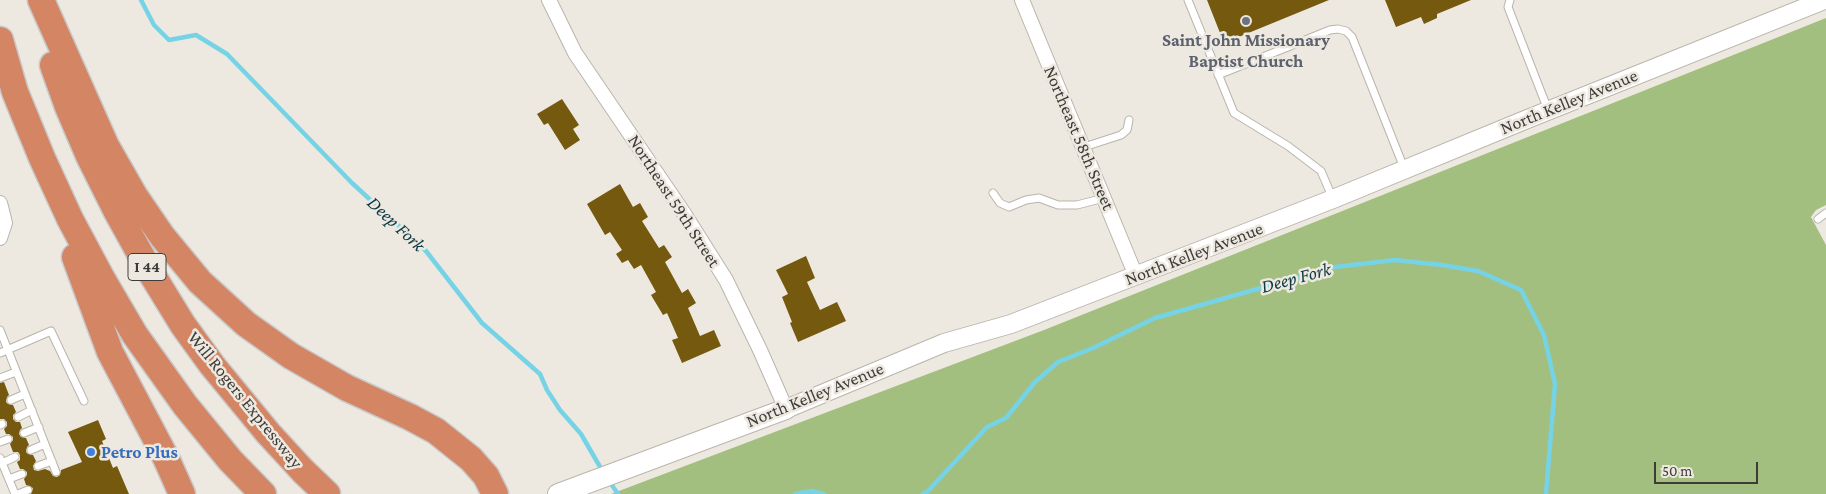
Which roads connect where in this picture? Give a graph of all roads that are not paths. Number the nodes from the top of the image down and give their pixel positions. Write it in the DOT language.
graph roads {
  1 [pos="35,0"];
  2 [pos="41,0"];
  3 [pos="549,0"];
  4 [pos="1022,0"];
  5 [pos="1188,0"];
  6 [pos="1510,0"];
  7 [pos="1824,0"];
  8 [pos="0,40"];
  9 [pos="1218,75"];
  10 [pos="16,92"];
  11 [pos="1548,111"];
  12 [pos="1128,120"];
  13 [pos="1084,147"];
  14 [pos="1405,171"];
  15 [pos="993,193"];
  16 [pos="1104,198"];
  17 [pos="1333,200"];
  18 [pos="0,203"];
  19 [pos="1826,213"];
  20 [pos="1818,219"];
  21 [pos="0,238"];
  22 [pos="1136,276"];
  23 [pos="0,330"];
  24 [pos="8,350"];
  25 [pos="0,353"];
  26 [pos="16,372"];
  27 [pos="0,378"];
  28 [pos="25,394"];
  29 [pos="11,400"];
  30 [pos="84,401"];
  31 [pos="786,409"];
  32 [pos="32,410"];
  33 [pos="18,417"];
  34 [pos="39,427"];
  35 [pos="24,433"];
  36 [pos="8,439"];
  37 [pos="0,442"];
  38 [pos="45,444"];
  39 [pos="31,450"];
  40 [pos="15,457"];
  41 [pos="1,461"];
  42 [pos="52,461"];
  43 [pos="38,466"];
  44 [pos="56,472"];
  45 [pos="22,474"];
  46 [pos="9,479"];
  47 [pos="28,490"];
  48 [pos="17,494"];
  49 [pos="182,494"];
  50 [pos="263,494"];
  51 [pos="327,494"];
  52 [pos="495,494"];
  53 [pos="558,494"];
  1 -- 51 [label="highway, Will Rogers Expressway / I 44"];
  2 -- 52 [label="highway"];
  3 -- 31 [label="street, Northeast 59th Street"];
  4 -- 13 [label="street, Northeast 58th Street"];
  5 -- 9 [label="lane"];
  6 -- 11 [label="lane"];
  7 -- 11 [label="street, North Kelley Avenue"];
  8 -- 10 [label="highway, I 44"];
  9 -- 14 [label="lane"];
  9 -- 17 [label="lane"];
  10 -- 49 [label="highway"];
  10 -- 50 [label="highway, I 44"];
  11 -- 14 [label="street, North Kelley Avenue"];
  12 -- 13 [label="lane"];
  13 -- 16 [label="street, Northeast 58th Street"];
  14 -- 17 [label="street, North Kelley Avenue"];
  15 -- 16 [label="lane"];
  16 -- 22 [label="street, Northeast 58th Street"];
  17 -- 22 [label="street, North Kelley Avenue"];
  18 -- 21 [label="street"];
  19 -- 20 [label="lane"];
  22 -- 31 [label="street, North Kelley Avenue"];
  23 -- 24 [label="lane"];
  24 -- 25 [label="lane"];
  24 -- 26 [label="lane"];
  24 -- 30 [label="lane"];
  26 -- 27 [label="lane"];
  26 -- 28 [label="lane"];
  28 -- 29 [label="lane"];
  28 -- 32 [label="lane"];
  31 -- 53 [label="main road, North Kelley Avenue"];
  32 -- 33 [label="lane"];
  32 -- 34 [label="lane"];
  34 -- 35 [label="lane"];
  34 -- 38 [label="lane"];
  36 -- 37 [label="lane"];
  38 -- 39 [label="lane"];
  38 -- 42 [label="lane"];
  40 -- 41 [label="lane"];
  41 -- 46 [label="lane"];
  42 -- 43 [label="lane"];
  42 -- 44 [label="lane"];
  45 -- 46 [label="lane"];
  46 -- 48 [label="lane"];
  47 -- 48 [label="lane"];
}
